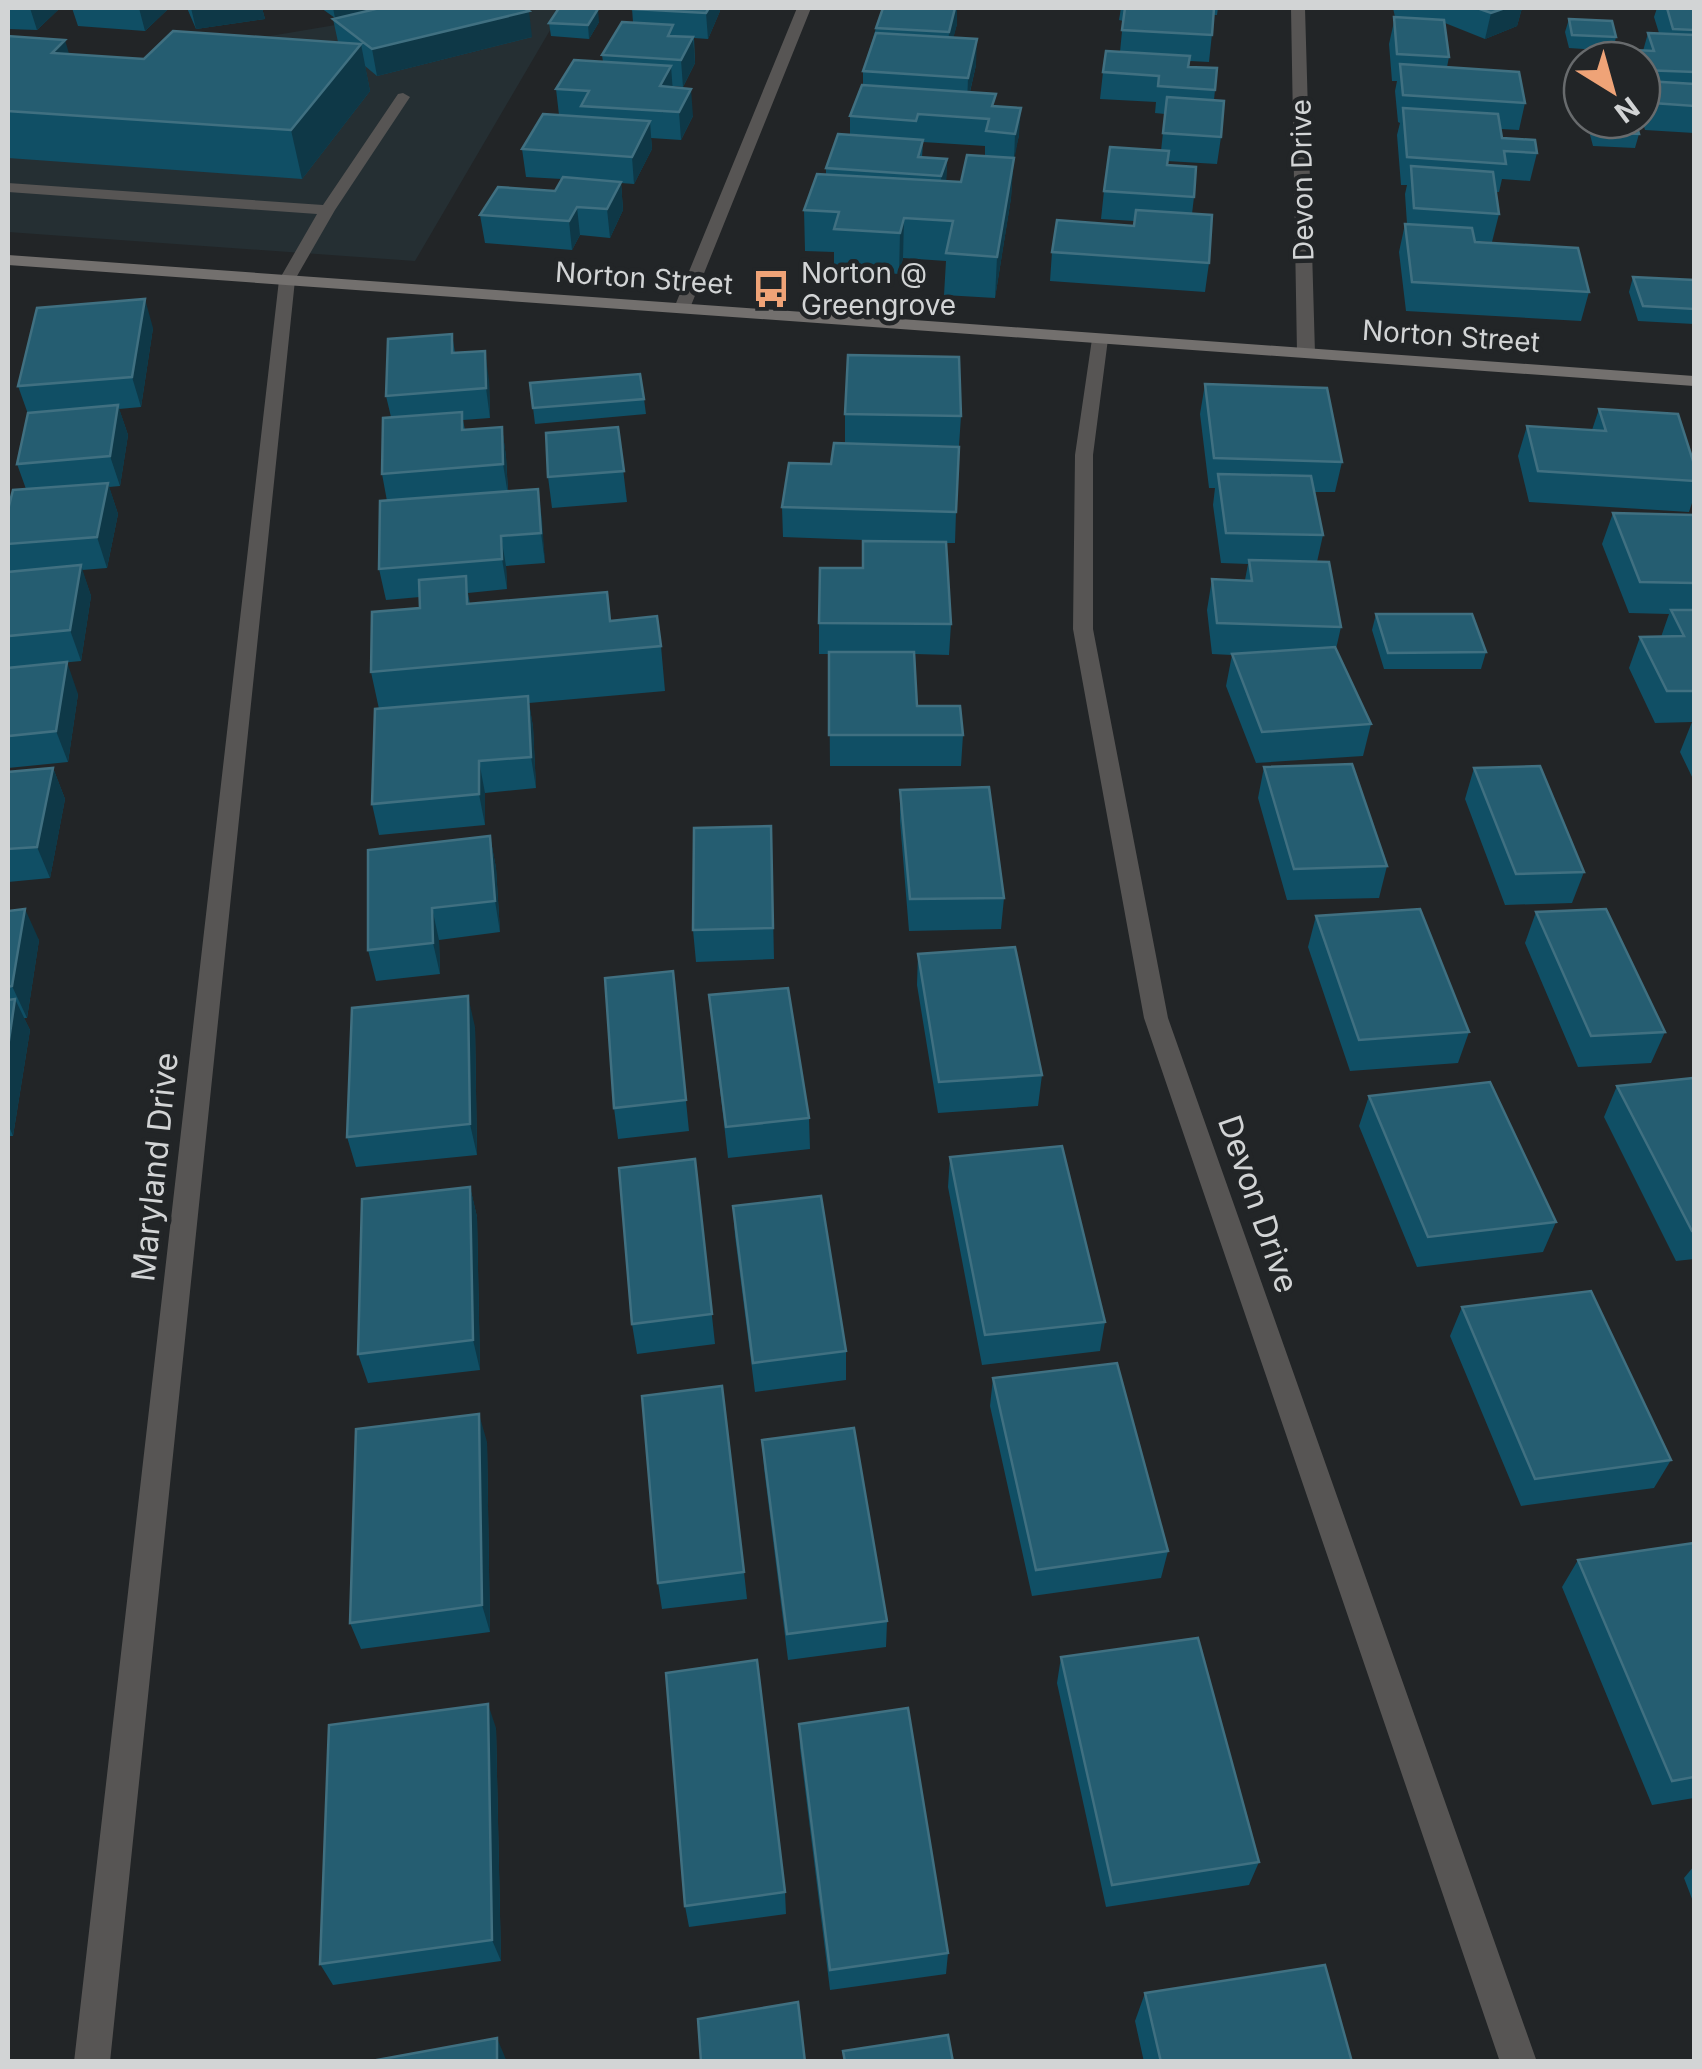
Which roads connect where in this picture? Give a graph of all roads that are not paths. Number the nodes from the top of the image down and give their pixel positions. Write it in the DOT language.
graph roads {
  1 [pos="804,8"];
  2 [pos="1298,8"];
  3 [pos="403,97"];
  4 [pos="8,188"];
  5 [pos="327,210"];
  6 [pos="8,260"];
  7 [pos="287,280"];
  8 [pos="682,308"];
  9 [pos="1100,338"];
  10 [pos="1306,353"];
  11 [pos="1694,381"];
  12 [pos="92,2062"];
  13 [pos="1519,2062"];
  1 -- 8 [label="street"];
  2 -- 10 [label="street, Devon Drive"];
  3 -- 5 [label="street"];
  4 -- 5 [label="street"];
  5 -- 7 [label="street"];
  6 -- 7 [label="street, Norton Street"];
  7 -- 8 [label="street, Norton Street"];
  7 -- 12 [label="street, Maryland Drive"];
  8 -- 9 [label="street, Norton Street"];
  9 -- 10 [label="street, Norton Street"];
  9 -- 13 [label="street, Devon Drive"];
  10 -- 11 [label="street, Norton Street"];
}
